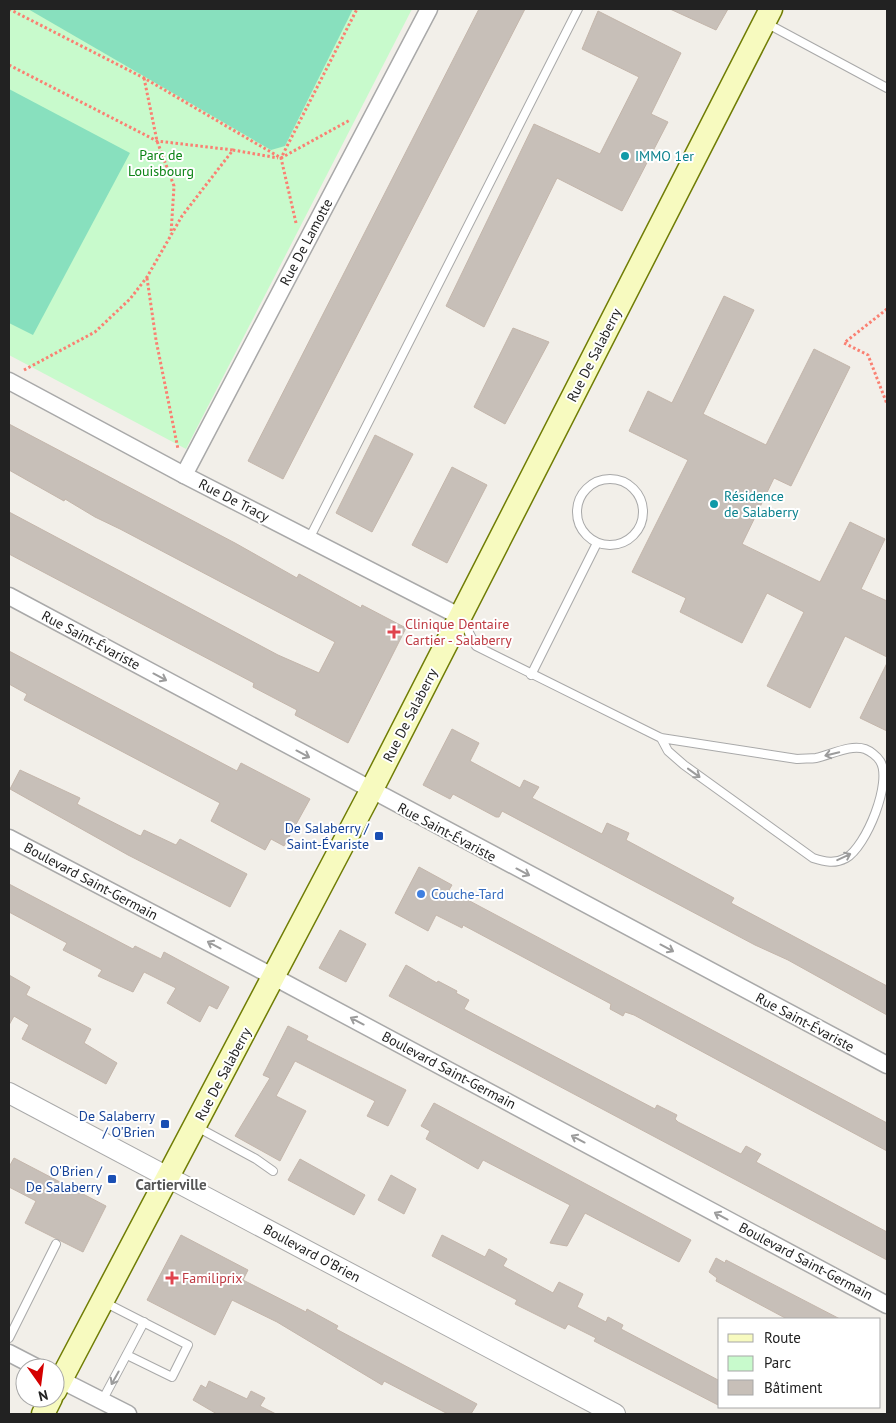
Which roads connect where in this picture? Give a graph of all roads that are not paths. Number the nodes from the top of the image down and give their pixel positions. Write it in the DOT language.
graph roads {
  1 [pos="429,9"];
  2 [pos="578,9"];
  3 [pos="768,15"];
  4 [pos="887,88"];
  5 [pos="13,377"];
  6 [pos="184,475"];
  7 [pos="309,539"];
  8 [pos="597,543"];
  9 [pos="9,596"];
  10 [pos="461,617"];
  11 [pos="531,675"];
  12 [pos="661,738"];
  13 [pos="371,791"];
  14 [pos="9,838"];
  15 [pos="274,977"];
  16 [pos="887,1065"];
  17 [pos="9,1093"];
  18 [pos="195,1126"];
  19 [pos="273,1171"];
  20 [pos="168,1177"];
  21 [pos="56,1244"];
  22 [pos="102,1301"];
  23 [pos="887,1305"];
  24 [pos="144,1322"];
  25 [pos="9,1338"];
  26 [pos="127,1355"];
  27 [pos="65,1369"];
  28 [pos="65,1389"];
  29 [pos="102,1400"];
  30 [pos="128,1414"];
  31 [pos="615,1414"];
  1 -- 6 [label="street, Rue De Lamotte"];
  2 -- 7 [label="lane"];
  3 -- 4 [label="lane"];
  3 -- 10 [label="main road, Rue De Salaberry"];
  5 -- 6 [label="street, Rue De Tracy"];
  6 -- 7 [label="street, Rue De Tracy"];
  7 -- 10 [label="street, Rue De Tracy"];
  8 -- 8 [label="lane"];
  8 -- 11 [label="lane"];
  9 -- 13 [label="street, Rue Saint-Évariste, one-way"];
  10 -- 11 [label="lane"];
  10 -- 13 [label="main road, Rue De Salaberry"];
  11 -- 12 [label="lane"];
  12 -- 12 [label="lane, one-way"];
  13 -- 15 [label="main road, Rue De Salaberry"];
  13 -- 16 [label="street, Rue Saint-Évariste, one-way"];
  15 -- 14 [label="street, Boulevard Saint-Germain, one-way"];
  15 -- 18 [label="main road, Rue De Salaberry"];
  23 -- 15 [label="street, Boulevard Saint-Germain, one-way"];
  17 -- 20 [label="street, Boulevard O'Brien"];
  18 -- 19 [label="lane"];
  18 -- 20 [label="main road, Rue De Salaberry"];
  20 -- 22 [label="main road, Rue De Salaberry"];
  20 -- 31 [label="street, Boulevard O'Brien"];
  21 -- 25 [label="lane"];
  22 -- 24 [label="lane"];
  22 -- 27 [label="main road, Rue De Salaberry"];
  24 -- 26 [label="lane"];
  24 -- 26 [label="lane"];
  26 -- 29 [label="lane, one-way"];
  28 -- 29 [label="street"];
  29 -- 30 [label="street"];
}
